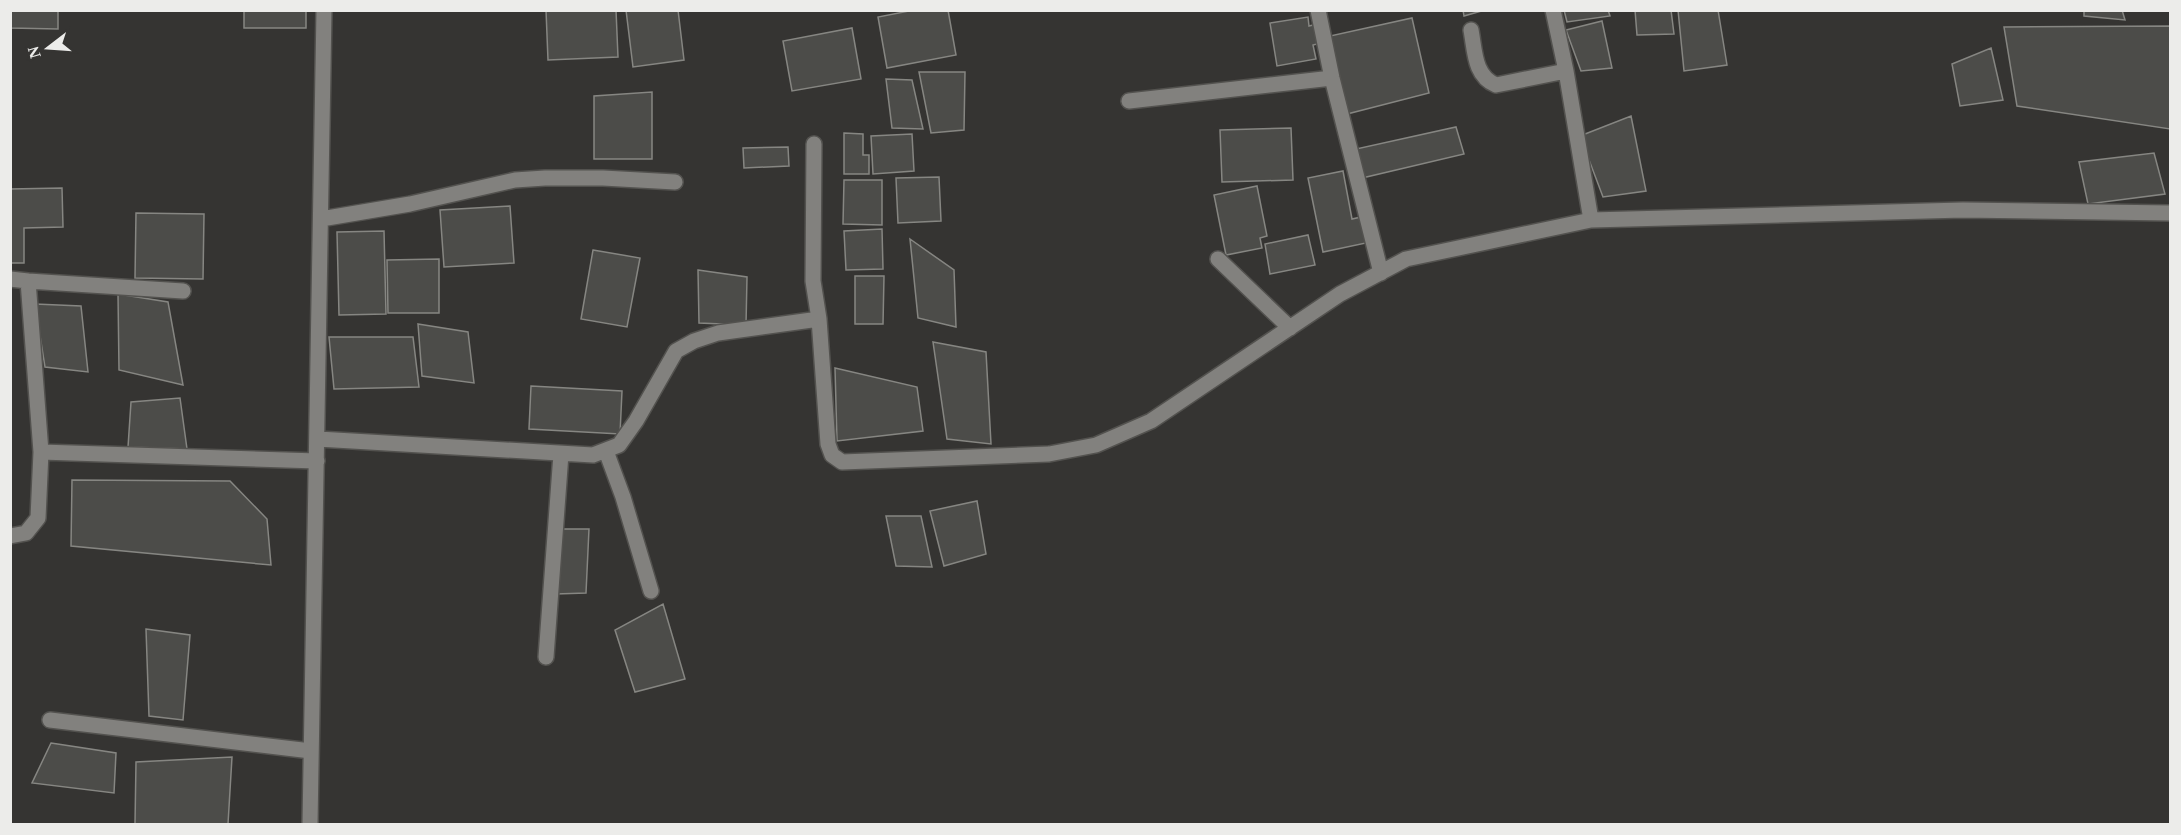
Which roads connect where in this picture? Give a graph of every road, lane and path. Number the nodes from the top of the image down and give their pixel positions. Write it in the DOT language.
graph roads {
  1 [pos="324,10"];
  2 [pos="1318,10"];
  3 [pos="1553,10"];
  4 [pos="1471,30"];
  5 [pos="1566,70"];
  6 [pos="1332,78"];
  7 [pos="1129,101"];
  8 [pos="814,144"];
  9 [pos="675,182"];
  10 [pos="2170,213"];
  11 [pos="321,219"];
  12 [pos="1591,220"];
  13 [pos="1218,259"];
  14 [pos="1381,273"];
  15 [pos="10,279"];
  16 [pos="28,281"];
  17 [pos="183,291"];
  18 [pos="819,318"];
  19 [pos="1290,328"];
  20 [pos="318,439"];
  21 [pos="606,451"];
  22 [pos="41,452"];
  23 [pos="561,454"];
  24 [pos="317,461"];
  25 [pos="10,536"];
  26 [pos="651,591"];
  27 [pos="546,657"];
  28 [pos="50,720"];
  29 [pos="311,751"];
  30 [pos="310,825"];
  1 -- 11 [label="street"];
  2 -- 6 [label="street"];
  3 -- 5 [label="street"];
  4 -- 5 [label="street"];
  5 -- 12 [label="street"];
  6 -- 7 [label="street"];
  6 -- 14 [label="street"];
  8 -- 18 [label="street"];
  9 -- 11 [label="street"];
  10 -- 12 [label="street"];
  11 -- 20 [label="street"];
  12 -- 14 [label="street"];
  13 -- 19 [label="street"];
  14 -- 19 [label="street"];
  15 -- 16 [label="street"];
  16 -- 17 [label="street"];
  16 -- 22 [label="street"];
  18 -- 19 [label="street"];
  18 -- 21 [label="street"];
  20 -- 23 [label="street"];
  20 -- 24 [label="street"];
  21 -- 23 [label="street"];
  21 -- 26 [label="street"];
  22 -- 24 [label="street"];
  22 -- 25 [label="street"];
  23 -- 27 [label="street"];
  24 -- 29 [label="street"];
  28 -- 29 [label="street"];
  29 -- 30 [label="street"];
}
